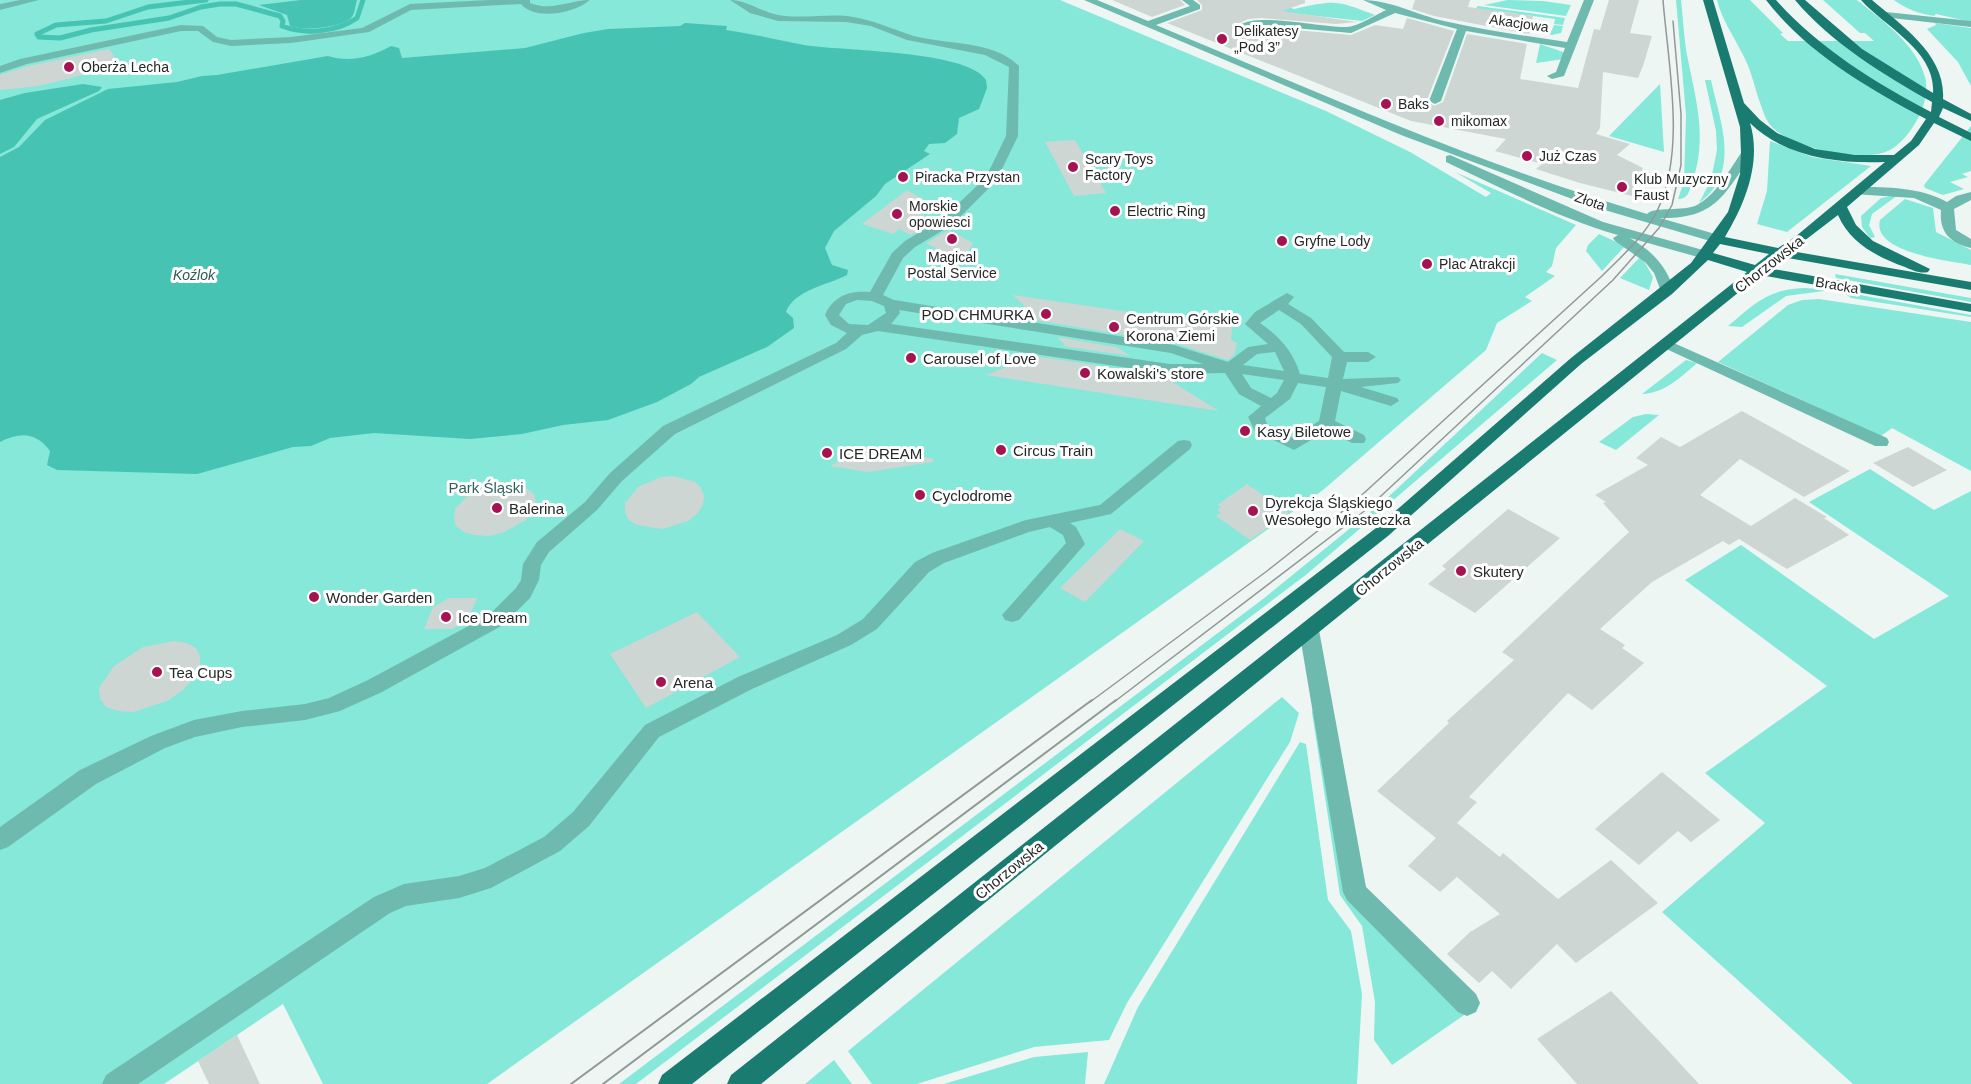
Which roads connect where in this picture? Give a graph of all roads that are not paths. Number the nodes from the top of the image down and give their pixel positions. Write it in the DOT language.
graph roads {
  1 [pos="34,0"];
  2 [pos="585,0"];
  3 [pos="735,0"];
  4 [pos="1091,0"];
  5 [pos="1186,0"];
  6 [pos="1368,0"];
  7 [pos="1589,0"];
  8 [pos="1708,0"];
  9 [pos="1771,0"];
  10 [pos="1800,0"];
  11 [pos="1866,0"];
  12 [pos="525,1"];
  13 [pos="0,7"];
  14 [pos="1394,10"];
  15 [pos="1886,15"];
  16 [pos="1149,24"];
  17 [pos="1971,24"];
  18 [pos="1245,25"];
  19 [pos="1462,29"];
  20 [pos="1572,46"];
  21 [pos="24,61"];
  22 [pos="0,65"];
  23 [pos="0,70"];
  24 [pos="1552,76"];
  25 [pos="1737,100"];
  26 [pos="1435,101"];
  27 [pos="1971,118"];
  28 [pos="1405,133"];
  29 [pos="1971,138"];
  30 [pos="1747,153"];
  31 [pos="1898,158"];
  32 [pos="1857,191"];
  33 [pos="1971,196"];
  34 [pos="1840,205"];
  35 [pos="1948,208"];
  36 [pos="1618,210"];
  37 [pos="1598,225"];
  38 [pos="1718,239"];
  39 [pos="1971,244"];
  40 [pos="1779,253"];
  41 [pos="1705,255"];
  42 [pos="1759,271"];
  43 [pos="1971,285"];
  44 [pos="1667,291"];
  45 [pos="875,296"];
  46 [pos="890,304"];
  47 [pos="1971,308"];
  48 [pos="878,327"];
  49 [pos="858,330"];
  50 [pos="1667,344"];
  51 [pos="1279,347"];
  52 [pos="1340,357"];
  53 [pos="1368,357"];
  54 [pos="1230,368"];
  55 [pos="1293,378"];
  56 [pos="1393,380"];
  57 [pos="1336,384"];
  58 [pos="1391,401"];
  59 [pos="1272,405"];
  60 [pos="1327,423"];
  61 [pos="1358,439"];
  62 [pos="1881,442"];
  63 [pos="1185,445"];
  64 [pos="1054,522"];
  65 [pos="1012,615"];
  66 [pos="1309,630"];
  67 [pos="0,840"];
  68 [pos="1467,1003"];
  69 [pos="115,1084"];
  70 [pos="671,1084"];
  71 [pos="740,1084"];
  1 -- 13 [label="street"];
  2 -- 12 [label="street"];
  3 -- 45 [label="street"];
  4 -- 16 [label="street, Złota"];
  5 -- 16 [label="street"];
  6 -- 14 [label="street, Akacjowa"];
  7 -- 20 [label="street"];
  8 -- 25 [label="main road, Chorzowska"];
  9 -- 29 [label="main road"];
  10 -- 27 [label="main road"];
  11 -- 15 [label="main road, Chorzowska"];
  12 -- 21 [label="street"];
  14 -- 18 [label="street"];
  14 -- 19 [label="street, Akacjowa"];
  15 -- 17 [label="street"];
  15 -- 31 [label="main road, Chorzowska"];
  16 -- 28 [label="street, Złota"];
  19 -- 20 [label="street, Akacjowa"];
  19 -- 26 [label="street"];
  20 -- 24 [label="street"];
  21 -- 22 [label="street"];
  21 -- 23 [label="street"];
  25 -- 30 [label="main road, Chorzowska"];
  25 -- 31 [label="main road"];
  28 -- 36 [label="street, Złota"];
  28 -- 37 [label="street, Złota"];
  30 -- 36 [label="street"];
  30 -- 38 [label="main road, Chorzowska"];
  31 -- 32 [label="main road, Chorzowska"];
  32 -- 34 [label="main road, Chorzowska"];
  32 -- 35 [label="street"];
  33 -- 35 [label="street"];
  34 -- 40 [label="main road, Chorzowska"];
  34 -- 43 [label="main road"];
  35 -- 39 [label="street"];
  36 -- 38 [label="street, Złota"];
  37 -- 41 [label="street, Złota"];
  37 -- 44 [label="street, Złota"];
  38 -- 40 [label="main road, Złota"];
  38 -- 41 [label="main road, Chorzowska"];
  40 -- 42 [label="main road, Chorzowska"];
  40 -- 43 [label="main road, Bracka"];
  41 -- 42 [label="main road, Bracka"];
  41 -- 44 [label="main road, Chorzowska"];
  42 -- 47 [label="main road, Bracka"];
  42 -- 50 [label="main road, Chorzowska"];
  44 -- 70 [label="main road, Chorzowska"];
  45 -- 46 [label="street"];
  45 -- 49 [label="street"];
  46 -- 48 [label="street"];
  46 -- 54 [label="street"];
  48 -- 49 [label="street"];
  48 -- 54 [label="street"];
  49 -- 67 [label="street"];
  50 -- 62 [label="street"];
  50 -- 66 [label="main road, Chorzowska"];
  51 -- 52 [label="street"];
  51 -- 54 [label="street"];
  51 -- 55 [label="street"];
  52 -- 53 [label="street"];
  52 -- 57 [label="street"];
  54 -- 55 [label="street"];
  54 -- 59 [label="street"];
  55 -- 57 [label="street"];
  55 -- 59 [label="street"];
  56 -- 57 [label="street"];
  57 -- 58 [label="street"];
  57 -- 60 [label="street"];
  59 -- 60 [label="street"];
  60 -- 61 [label="street"];
  63 -- 64 [label="street"];
  64 -- 65 [label="street"];
  64 -- 69 [label="street"];
  66 -- 68 [label="street"];
  66 -- 71 [label="main road, Chorzowska"];
}
